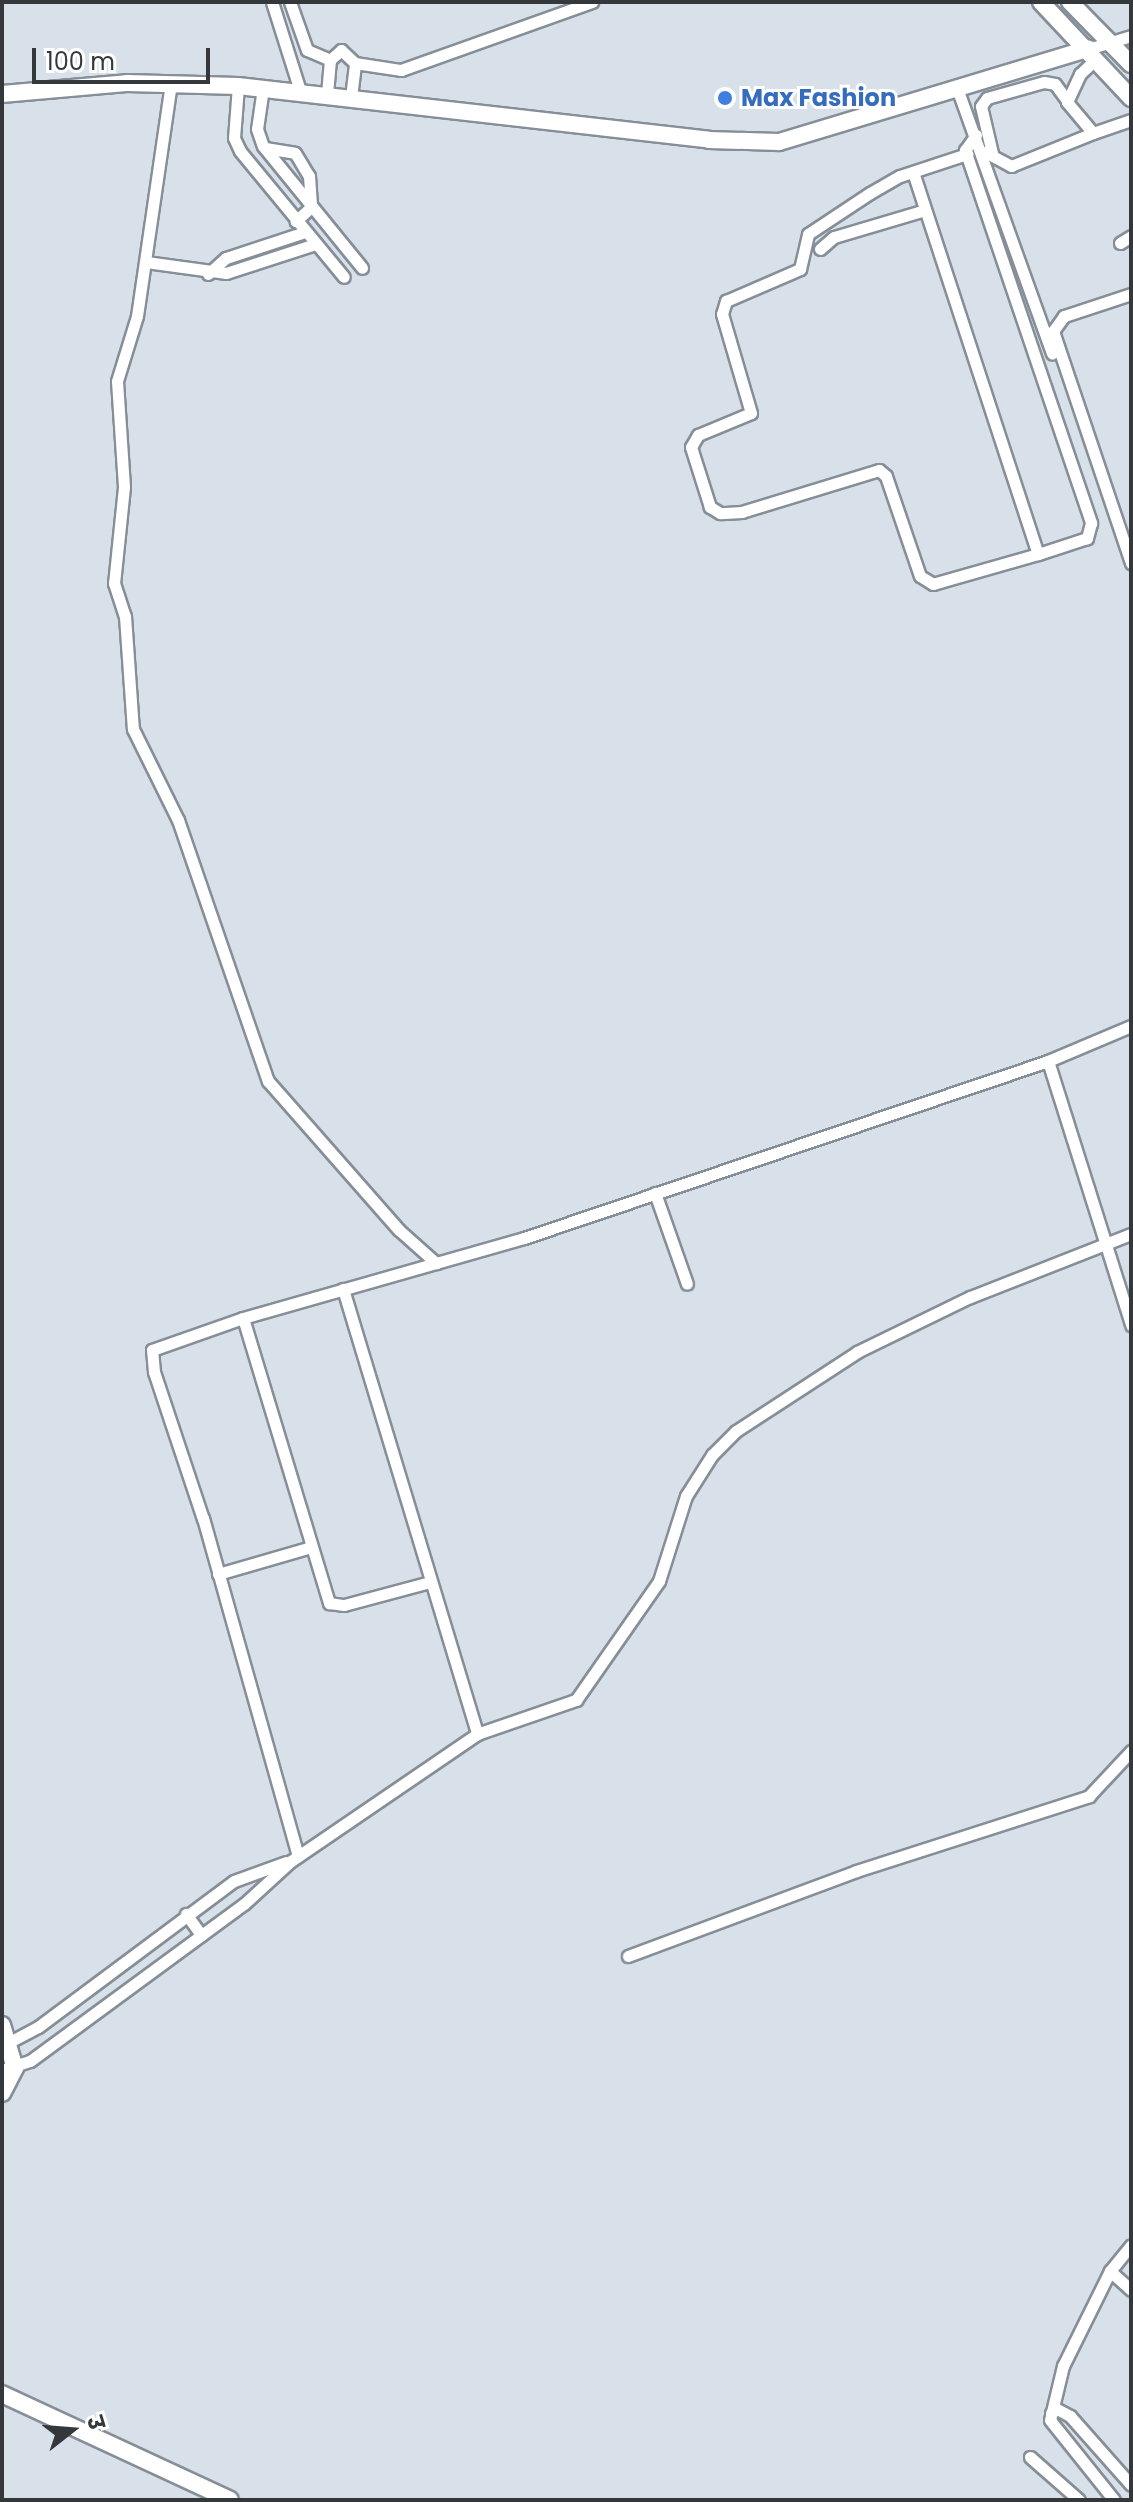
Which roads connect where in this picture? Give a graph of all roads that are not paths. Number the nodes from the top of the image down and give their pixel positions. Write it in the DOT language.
graph roads {
  1 [pos="272,2"];
  2 [pos="290,2"];
  3 [pos="592,2"];
  4 [pos="1041,2"];
  5 [pos="1070,2"];
  6 [pos="1131,36"];
  7 [pos="1110,42"];
  8 [pos="1092,54"];
  9 [pos="330,60"];
  10 [pos="355,63"];
  11 [pos="1131,64"];
  12 [pos="171,83"];
  13 [pos="238,86"];
  14 [pos="263,88"];
  15 [pos="957,88"];
  16 [pos="300,91"];
  17 [pos="2,94"];
  18 [pos="327,94"];
  19 [pos="351,97"];
  20 [pos="1131,98"];
  21 [pos="1066,99"];
  22 [pos="1131,120"];
  23 [pos="1093,133"];
  24 [pos="976,135"];
  25 [pos="258,136"];
  26 [pos="235,143"];
  27 [pos="265,148"];
  28 [pos="967,154"];
  29 [pos="987,155"];
  30 [pos="913,172"];
  31 [pos="311,207"];
  32 [pos="925,210"];
  33 [pos="296,221"];
  34 [pos="305,232"];
  35 [pos="315,244"];
  36 [pos="820,249"];
  37 [pos="146,262"];
  38 [pos="362,268"];
  39 [pos="208,274"];
  40 [pos="344,277"];
  41 [pos="1131,294"];
  42 [pos="1052,354"];
  43 [pos="1038,554"];
  44 [pos="1131,563"];
  45 [pos="1131,1026"];
  46 [pos="1048,1061"];
  47 [pos="655,1193"];
  48 [pos="1131,1234"];
  49 [pos="1107,1242"];
  50 [pos="436,1263"];
  51 [pos="687,1284"];
  52 [pos="343,1289"];
  53 [pos="243,1318"];
  54 [pos="1131,1325"];
  55 [pos="311,1547"];
  56 [pos="218,1574"];
  57 [pos="430,1582"];
  58 [pos="477,1734"];
  59 [pos="1131,1751"];
  60 [pos="294,1858"];
  61 [pos="186,1914"];
  62 [pos="201,1935"];
  63 [pos="628,1956"];
  64 [pos="123,1960"];
  65 [pos="139,1979"];
  66 [pos="75,1997"];
  67 [pos="87,2017"];
  68 [pos="2,2025"];
  69 [pos="6,2045"];
  70 [pos="8,2069"];
  71 [pos="2,2093"];
  72 [pos="1131,2245"];
  73 [pos="1110,2271"];
  74 [pos="1131,2290"];
  75 [pos="2,2394"];
  76 [pos="1051,2413"];
  77 [pos="1086,2433"];
  78 [pos="1069,2448"];
  79 [pos="1030,2457"];
  80 [pos="1131,2485"];
  81 [pos="230,2500"];
  82 [pos="1079,2500"];
  83 [pos="1114,2500"];
  1 -- 16 [label="street"];
  2 -- 9 [label="street"];
  3 -- 10 [label="street"];
  4 -- 8 [label="street"];
  5 -- 7 [label="street"];
  6 -- 7 [label="street"];
  7 -- 8 [label="street"];
  7 -- 11 [label="street"];
  8 -- 15 [label="street"];
  8 -- 20 [label="street"];
  8 -- 21 [label="street"];
  9 -- 10 [label="street"];
  9 -- 18 [label="street"];
  10 -- 19 [label="street"];
  12 -- 13 [label="street"];
  12 -- 17 [label="street"];
  12 -- 37 [label="street"];
  13 -- 14 [label="street"];
  13 -- 26 [label="street"];
  14 -- 16 [label="street"];
  14 -- 25 [label="street"];
  15 -- 19 [label="street"];
  15 -- 24 [label="street"];
  16 -- 18 [label="street"];
  18 -- 19 [label="street"];
  21 -- 23 [label="street"];
  21 -- 29 [label="street"];
  22 -- 23 [label="street"];
  23 -- 29 [label="street"];
  24 -- 28 [label="street"];
  24 -- 29 [label="street"];
  25 -- 26 [label="street"];
  25 -- 27 [label="street"];
  26 -- 33 [label="street"];
  27 -- 31 [label="street"];
  27 -- 31 [label="street"];
  28 -- 29 [label="street"];
  28 -- 30 [label="street"];
  28 -- 43 [label="street"];
  29 -- 42 [label="street"];
  30 -- 32 [label="street"];
  30 -- 43 [label="street"];
  31 -- 33 [label="street"];
  31 -- 38 [label="street"];
  32 -- 36 [label="street"];
  32 -- 43 [label="street"];
  33 -- 34 [label="street"];
  34 -- 35 [label="street"];
  34 -- 39 [label="street"];
  35 -- 39 [label="street"];
  35 -- 40 [label="street"];
  37 -- 39 [label="street"];
  37 -- 50 [label="street"];
  41 -- 44 [label="street"];
  45 -- 46 [label="street"];
  46 -- 47 [label="street"];
  46 -- 49 [label="street"];
  47 -- 50 [label="street"];
  47 -- 51 [label="street"];
  48 -- 49 [label="street"];
  49 -- 54 [label="street"];
  49 -- 58 [label="street"];
  50 -- 52 [label="street"];
  52 -- 53 [label="street"];
  52 -- 57 [label="street"];
  53 -- 55 [label="street"];
  53 -- 56 [label="street"];
  55 -- 56 [label="street"];
  55 -- 57 [label="street"];
  56 -- 60 [label="street"];
  57 -- 58 [label="street"];
  58 -- 60 [label="street"];
  59 -- 63 [label="street"];
  60 -- 61 [label="street"];
  60 -- 62 [label="street"];
  61 -- 62 [label="street"];
  61 -- 64 [label="street"];
  62 -- 65 [label="street"];
  64 -- 65 [label="street"];
  64 -- 66 [label="street"];
  65 -- 67 [label="street"];
  66 -- 67 [label="street"];
  66 -- 69 [label="street"];
  67 -- 70 [label="street"];
  68 -- 69 [label="street"];
  69 -- 70 [label="street"];
  70 -- 71 [label="street"];
  72 -- 73 [label="street"];
  73 -- 74 [label="street"];
  73 -- 76 [label="street"];
  75 -- 81 [label="street"];
  76 -- 77 [label="street"];
  76 -- 78 [label="street"];
  77 -- 78 [label="street"];
  77 -- 80 [label="street"];
  78 -- 83 [label="street"];
  79 -- 82 [label="street"];
}
